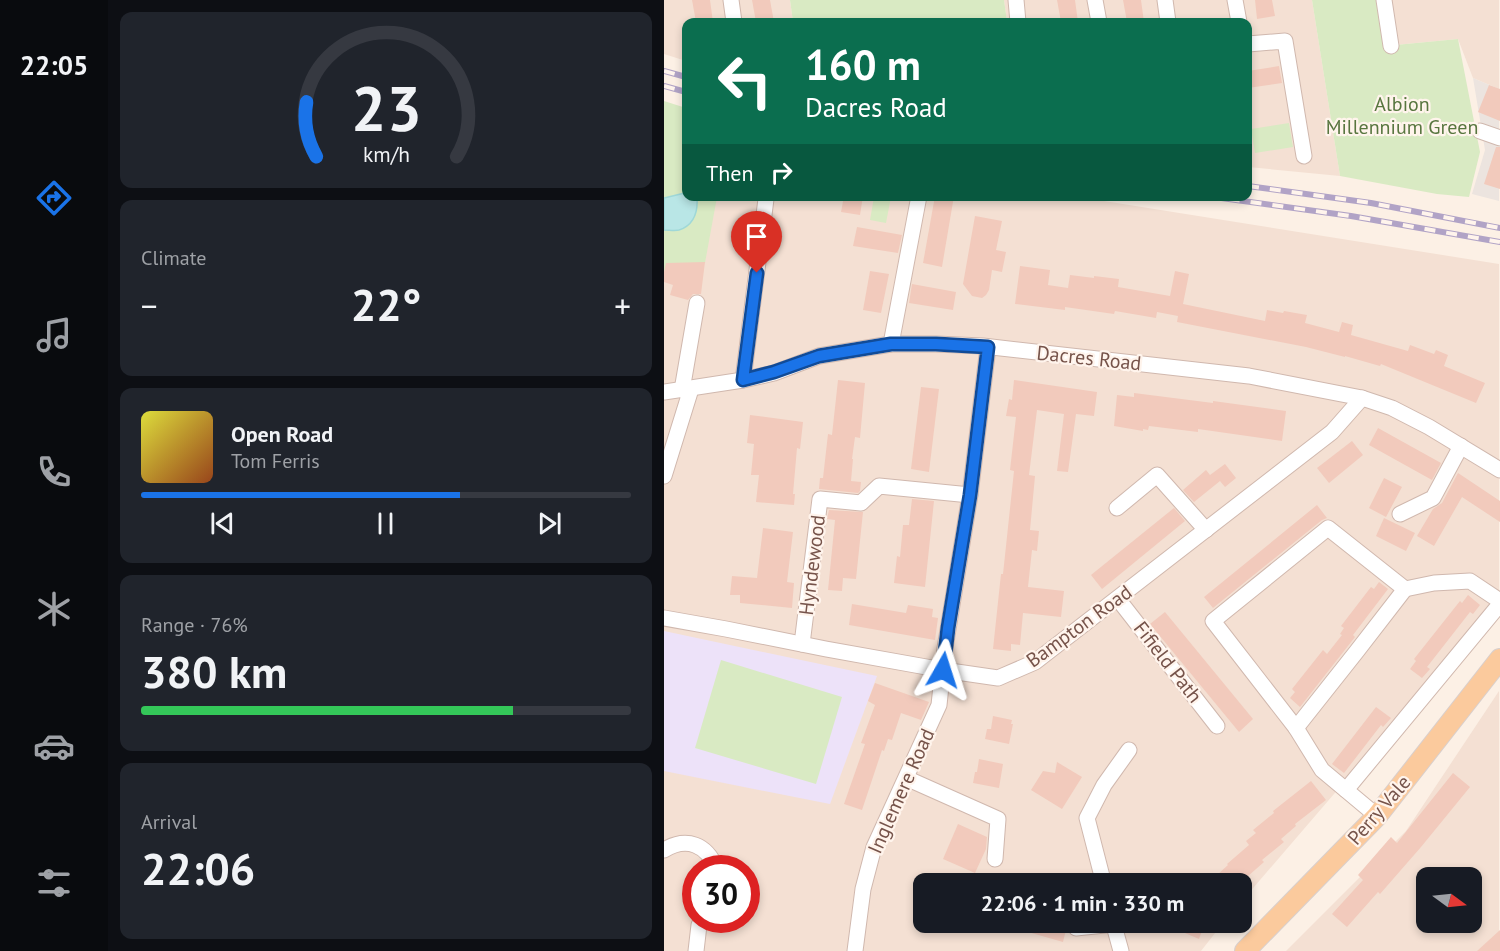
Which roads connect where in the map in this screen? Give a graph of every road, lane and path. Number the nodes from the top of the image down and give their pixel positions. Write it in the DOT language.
graph roads {
  1 [pos="731,0"];
  2 [pos="1016,0"];
  3 [pos="1095,0"];
  4 [pos="1165,0"];
  5 [pos="1235,0"];
  6 [pos="1384,0"];
  7 [pos="733,18"];
  8 [pos="1018,18"];
  9 [pos="1098,18"];
  10 [pos="1167,18"];
  11 [pos="1238,18"];
  12 [pos="1252,45"];
  13 [pos="1391,46"];
  14 [pos="1480,131"];
  15 [pos="1500,138"];
  16 [pos="1304,156"];
  17 [pos="766,201"];
  18 [pos="918,201"];
  19 [pos="697,303"];
  20 [pos="891,344"];
  21 [pos="988,347"];
  22 [pos="743,380"];
  23 [pos="687,389"];
  24 [pos="664,392"];
  25 [pos="1362,398"];
  26 [pos="1461,446"];
  27 [pos="1500,470"];
  28 [pos="664,476"];
  29 [pos="970,495"];
  30 [pos="1117,508"];
  31 [pos="1400,514"];
  32 [pos="1206,530"];
  33 [pos="1405,589"];
  34 [pos="1114,602"];
  35 [pos="1500,603"];
  36 [pos="664,618"];
  37 [pos="802,644"];
  38 [pos="1498,664"];
  39 [pos="943,670"];
  40 [pos="1210,725"];
  41 [pos="1296,728"];
  42 [pos="1129,750"];
  43 [pos="906,778"];
  44 [pos="1346,790"];
  45 [pos="1377,816"];
  46 [pos="664,850"];
  47 [pos="709,855"];
  48 [pos="995,859"];
  49 [pos="1101,873"];
  50 [pos="698,933"];
  51 [pos="1116,933"];
  52 [pos="696,951"];
  53 [pos="855,951"];
  54 [pos="1121,951"];
  55 [pos="1246,951"];
  1 -- 7 [label="street"];
  2 -- 8 [label="street"];
  3 -- 9 [label="street"];
  4 -- 10 [label="street"];
  5 -- 11 [label="street"];
  6 -- 13 [label="street"];
  12 -- 16 [label="street"];
  14 -- 15 [label="street"];
  17 -- 22 [label="street"];
  18 -- 20 [label="street"];
  19 -- 23 [label="street"];
  20 -- 21 [label="street, Dacres Road"];
  20 -- 22 [label="street, Dacres Road"];
  21 -- 25 [label="street, Dacres Road"];
  21 -- 29 [label="street, Inglemere Road"];
  22 -- 23 [label="street, Dacres Road"];
  23 -- 24 [label="street, Dacres Road"];
  23 -- 28 [label="street"];
  25 -- 26 [label="street, Dacres Road"];
  25 -- 32 [label="street, Bampton Road"];
  26 -- 27 [label="street, Dacres Road"];
  26 -- 31 [label="street"];
  29 -- 37 [label="street, Hyndewood"];
  29 -- 39 [label="street, Inglemere Road"];
  30 -- 32 [label="street"];
  32 -- 34 [label="street, Bampton Road"];
  33 -- 35 [label="street"];
  33 -- 41 [label="street"];
  33 -- 41 [label="street"];
  34 -- 39 [label="street, Bampton Road"];
  34 -- 40 [label="street, Fifield Path"];
  35 -- 44 [label="street"];
  36 -- 37 [label="street, Bampton Road"];
  37 -- 39 [label="street, Bampton Road"];
  38 -- 45 [label="main road, Perry Vale"];
  39 -- 43 [label="street, Inglemere Road"];
  41 -- 44 [label="street"];
  42 -- 49 [label="street"];
  43 -- 48 [label="street"];
  43 -- 53 [label="street, Inglemere Road"];
  44 -- 45 [label="street"];
  45 -- 55 [label="main road, Perry Vale"];
  46 -- 47 [label="street"];
  50 -- 52 [label="street"];
  51 -- 54 [label="street"];
}
